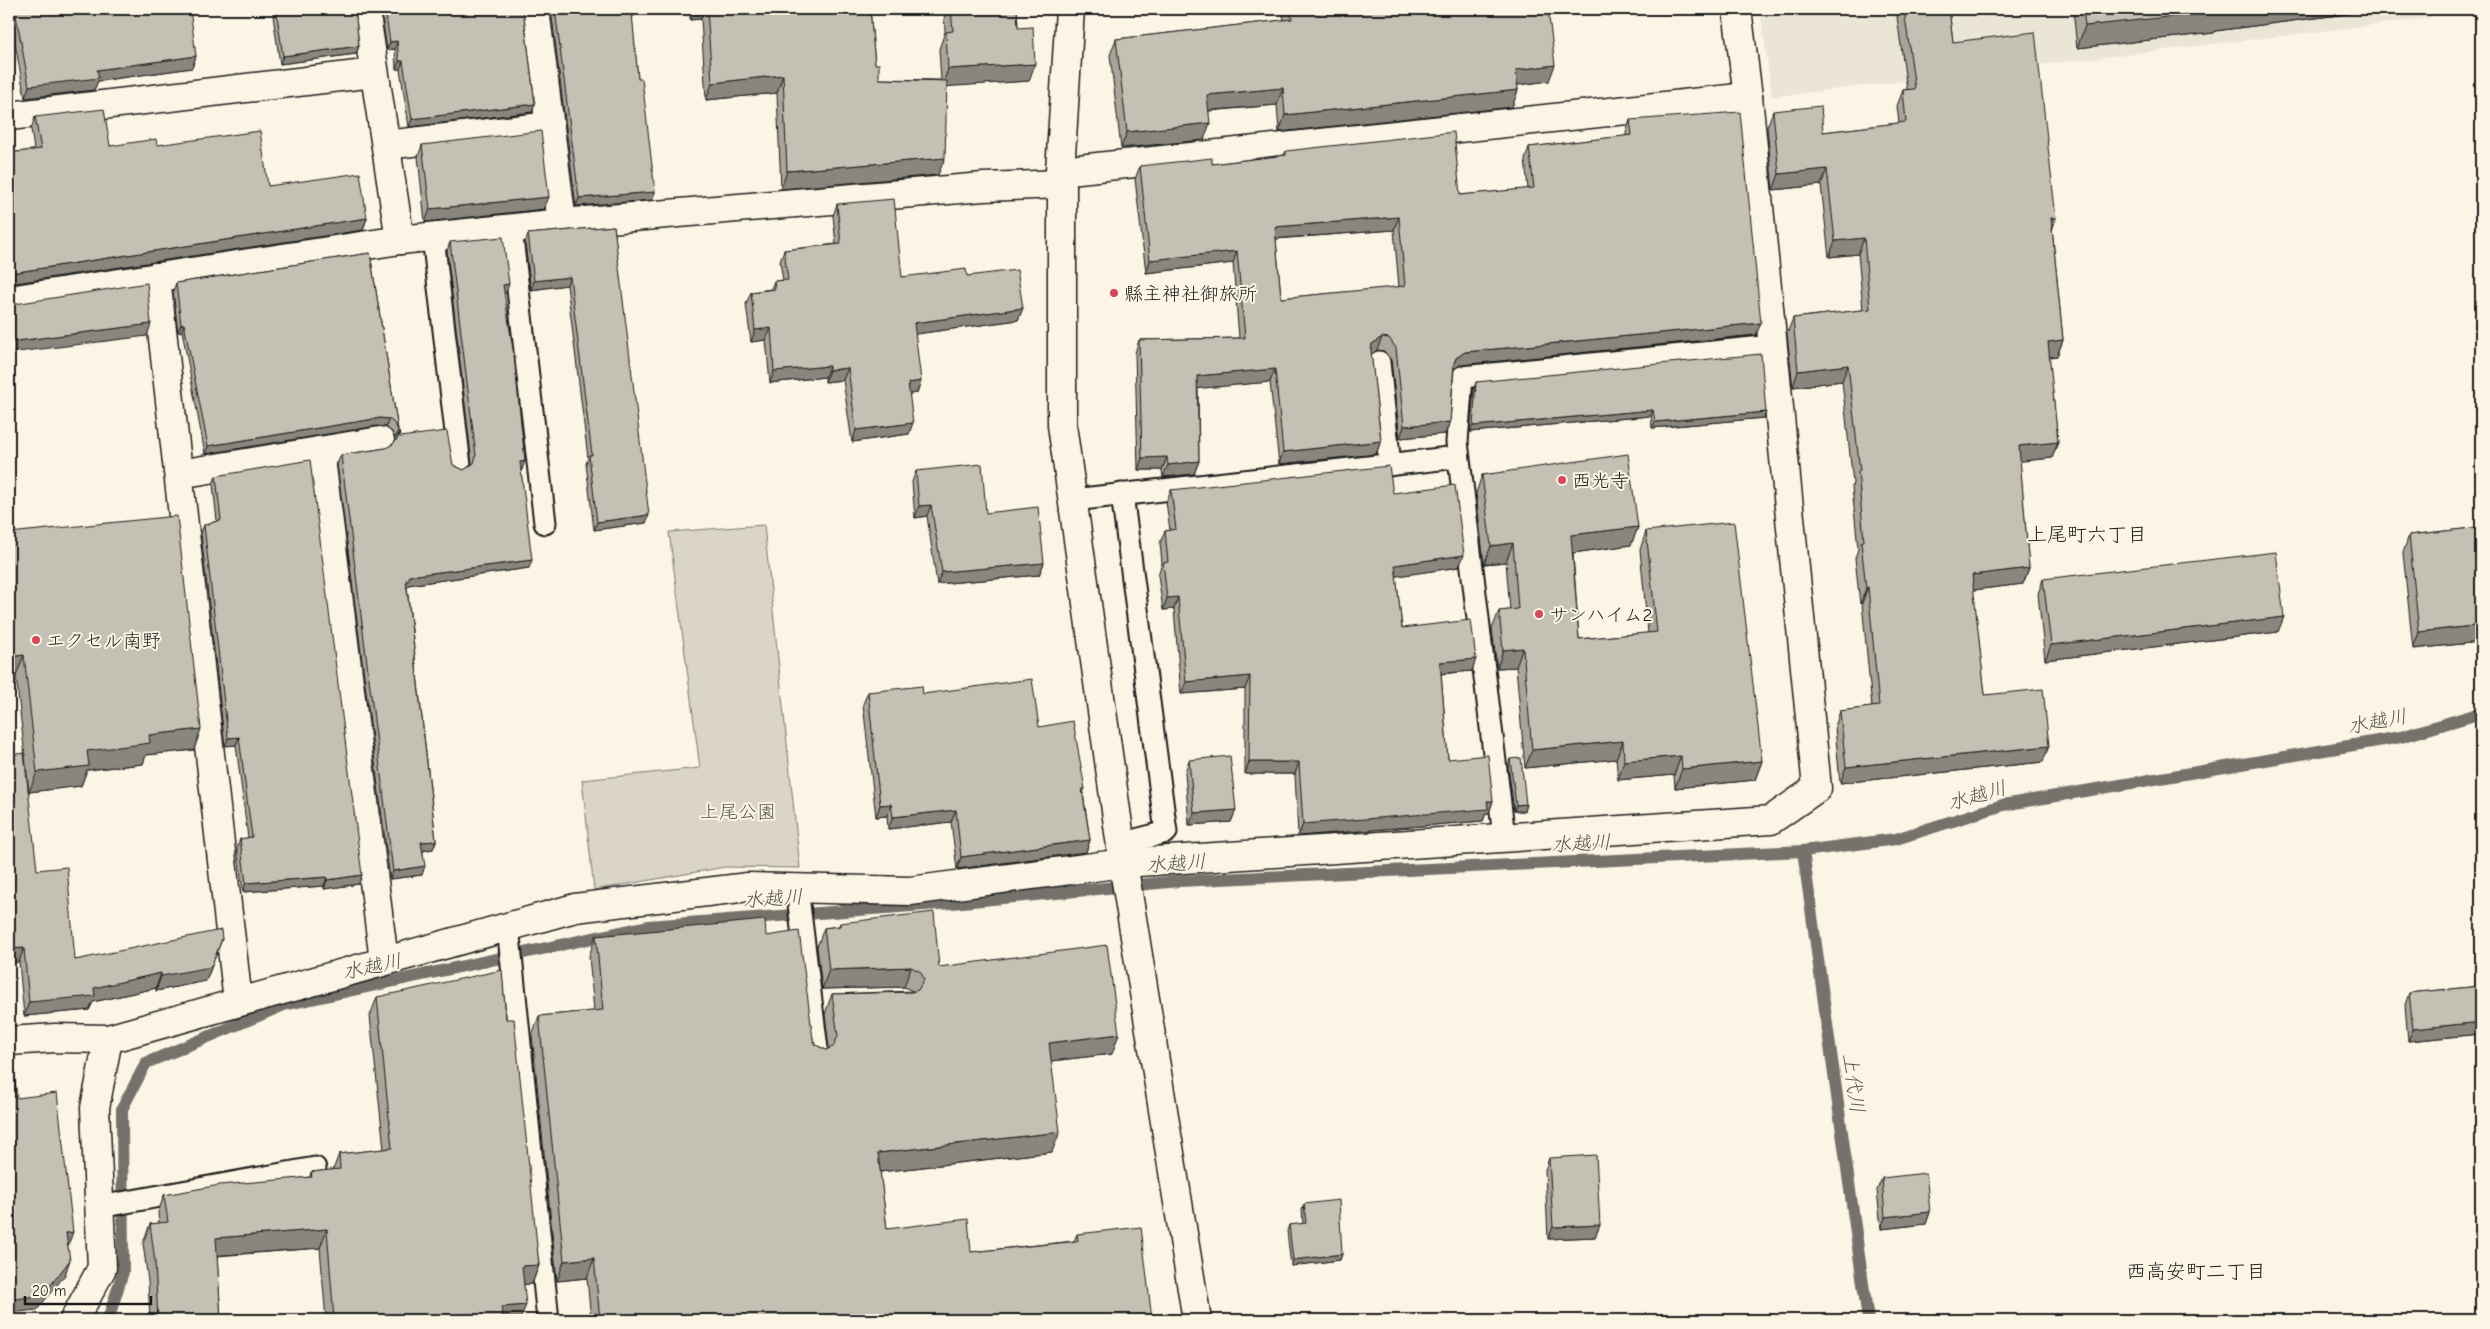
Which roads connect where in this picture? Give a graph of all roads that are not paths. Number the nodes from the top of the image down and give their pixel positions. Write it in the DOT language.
graph roads {
  1 [pos="365,9"];
  2 [pos="535,9"];
  3 [pos="1070,9"];
  4 [pos="1737,9"];
  5 [pos="374,73"];
  6 [pos="1748,97"];
  7 [pos="9,116"];
  8 [pos="550,126"];
  9 [pos="386,146"];
  10 [pos="1061,178"];
  11 [pos="562,223"];
  12 [pos="511,228"];
  13 [pos="433,236"];
  14 [pos="400,240"];
  15 [pos="156,277"];
  16 [pos="9,300"];
  17 [pos="1773,346"];
  18 [pos="1379,362"];
  19 [pos="380,441"];
  20 [pos="320,451"];
  21 [pos="1458,457"];
  22 [pos="1390,465"];
  23 [pos="460,466"];
  24 [pos="179,474"];
  25 [pos="1122,494"];
  26 [pos="1073,500"];
  27 [pos="545,523"];
  28 [pos="1504,838"];
  29 [pos="1125,871"];
  30 [pos="798,896"];
  31 [pos="509,937"];
  32 [pos="384,962"];
  33 [pos="238,1002"];
  34 [pos="108,1039"];
  35 [pos="9,1041"];
  36 [pos="818,1057"];
  37 [pos="315,1168"];
  38 [pos="106,1207"];
  39 [pos="74,1320"];
  40 [pos="548,1320"];
  41 [pos="1198,1320"];
  1 -- 5 [label="street"];
  2 -- 8 [label="street"];
  3 -- 10 [label="street"];
  4 -- 6 [label="street"];
  5 -- 7 [label="street"];
  5 -- 9 [label="street"];
  6 -- 10 [label="street"];
  6 -- 17 [label="street"];
  8 -- 9 [label="street"];
  8 -- 11 [label="street"];
  9 -- 14 [label="street"];
  10 -- 11 [label="street"];
  10 -- 26 [label="street"];
  11 -- 12 [label="street"];
  12 -- 13 [label="street"];
  12 -- 27 [label="lane"];
  13 -- 14 [label="street"];
  13 -- 23 [label="lane"];
  14 -- 15 [label="street"];
  15 -- 16 [label="street"];
  15 -- 24 [label="street"];
  17 -- 21 [label="lane"];
  17 -- 28 [label="street"];
  18 -- 22 [label="lane"];
  19 -- 20 [label="street"];
  20 -- 24 [label="street"];
  20 -- 32 [label="street"];
  21 -- 22 [label="lane"];
  21 -- 28 [label="lane"];
  22 -- 25 [label="lane"];
  24 -- 33 [label="street"];
  25 -- 26 [label="lane"];
  25 -- 29 [label="lane"];
  26 -- 29 [label="street"];
  28 -- 29 [label="street"];
  29 -- 30 [label="street"];
  29 -- 41 [label="street"];
  30 -- 31 [label="street"];
  30 -- 36 [label="lane"];
  31 -- 32 [label="street"];
  31 -- 40 [label="lane"];
  32 -- 33 [label="street"];
  33 -- 34 [label="street"];
  34 -- 35 [label="street"];
  34 -- 38 [label="street"];
  37 -- 38 [label="lane"];
  38 -- 39 [label="street"];
}
